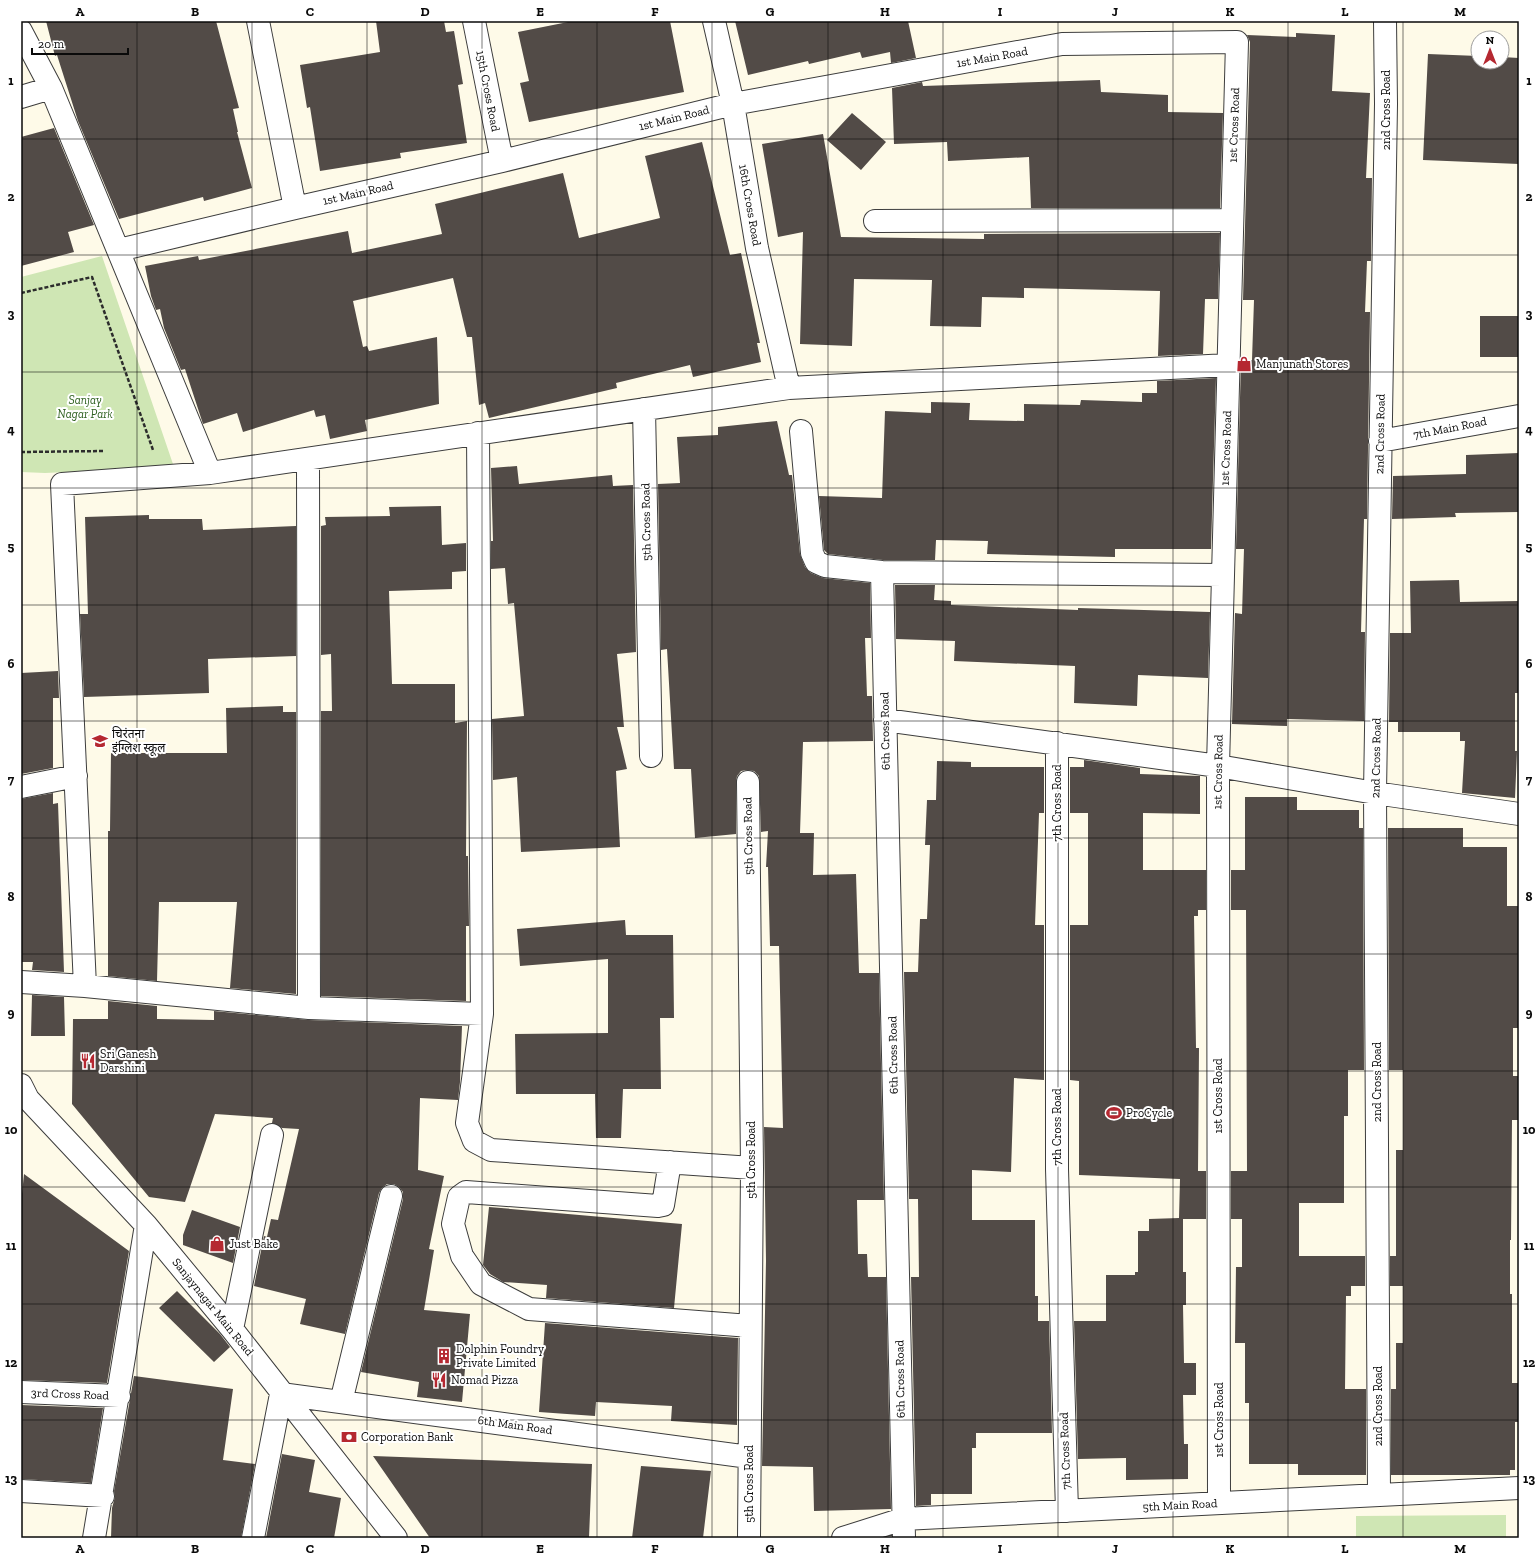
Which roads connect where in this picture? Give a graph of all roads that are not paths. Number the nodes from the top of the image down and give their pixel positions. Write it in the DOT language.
graph roads {
  1 [pos="258,21"];
  2 [pos="474,21"];
  3 [pos="714,21"];
  4 [pos="1385,21"];
  5 [pos="21,31"];
  6 [pos="1237,42"];
  7 [pos="51,88"];
  8 [pos="21,97"];
  9 [pos="733,104"];
  10 [pos="502,161"];
  11 [pos="295,208"];
  12 [pos="1232,220"];
  13 [pos="875,221"];
  14 [pos="119,250"];
  15 [pos="1228,365"];
  16 [pos="789,388"];
  17 [pos="644,409"];
  18 [pos="1519,416"];
  19 [pos="801,431"];
  20 [pos="478,434"];
  21 [pos="1380,441"];
  22 [pos="308,460"];
  23 [pos="210,473"];
  24 [pos="882,572"];
  25 [pos="1223,575"];
  26 [pos="885,720"];
  27 [pos="1057,743"];
  28 [pos="651,756"];
  29 [pos="1218,766"];
  30 [pos="76,776"];
  31 [pos="748,782"];
  32 [pos="21,787"];
  33 [pos="1376,793"];
  34 [pos="1519,814"];
  35 [pos="21,982"];
  36 [pos="85,986"];
  37 [pos="309,1008"];
  38 [pos="482,1014"];
  39 [pos="23,1094"];
  40 [pos="272,1135"];
  41 [pos="670,1162"];
  42 [pos="752,1168"];
  43 [pos="391,1196"];
  44 [pos="146,1225"];
  45 [pos="750,1326"];
  46 [pos="232,1329"];
  47 [pos="21,1392"];
  48 [pos="281,1394"];
  49 [pos="119,1396"];
  50 [pos="341,1402"];
  51 [pos="749,1457"];
  52 [pos="1519,1488"];
  53 [pos="21,1491"];
  54 [pos="1379,1495"];
  55 [pos="103,1496"];
  56 [pos="1219,1503"];
  57 [pos="1067,1511"];
  58 [pos="904,1528"];
  59 [pos="94,1538"];
  60 [pos="253,1538"];
  61 [pos="396,1538"];
  62 [pos="749,1538"];
  63 [pos="844,1538"];
  1 -- 11 [label="street"];
  2 -- 10 [label="street, 15th Cross Road"];
  3 -- 9 [label="street, 16th Cross Road"];
  4 -- 21 [label="street, 2nd Cross Road"];
  5 -- 7 [label="street"];
  6 -- 9 [label="street, 1st Main Road"];
  6 -- 12 [label="street, 1st Cross Road"];
  7 -- 8 [label="street"];
  7 -- 14 [label="street"];
  9 -- 10 [label="street, 1st Main Road"];
  9 -- 16 [label="street, 16th Cross Road"];
  10 -- 11 [label="street, 1st Main Road"];
  11 -- 14 [label="street, 1st Main Road"];
  12 -- 13 [label="street"];
  12 -- 15 [label="street, 1st Cross Road"];
  14 -- 23 [label="street"];
  15 -- 16 [label="street"];
  15 -- 25 [label="street, 1st Cross Road"];
  16 -- 17 [label="street"];
  17 -- 20 [label="street"];
  17 -- 28 [label="street, 5th Cross Road"];
  18 -- 21 [label="street, 7th Main Road"];
  19 -- 24 [label="street"];
  20 -- 22 [label="street"];
  20 -- 38 [label="street"];
  21 -- 33 [label="street, 2nd Cross Road"];
  22 -- 23 [label="street"];
  22 -- 37 [label="street"];
  23 -- 30 [label="street"];
  24 -- 25 [label="street"];
  24 -- 26 [label="street, 6th Cross Road"];
  25 -- 29 [label="street, 1st Cross Road"];
  26 -- 27 [label="street"];
  26 -- 58 [label="street, 6th Cross Road"];
  27 -- 29 [label="street"];
  27 -- 57 [label="street, 7th Cross Road"];
  29 -- 33 [label="street"];
  29 -- 56 [label="street, 1st Cross Road"];
  30 -- 32 [label="street"];
  30 -- 36 [label="street"];
  31 -- 42 [label="street, 5th Cross Road"];
  33 -- 34 [label="street"];
  33 -- 54 [label="street, 2nd Cross Road"];
  35 -- 36 [label="street"];
  36 -- 37 [label="street"];
  37 -- 38 [label="street"];
  38 -- 41 [label="street"];
  39 -- 44 [label="street, Sanjaynagar Main Road"];
  40 -- 46 [label="street"];
  41 -- 42 [label="street"];
  41 -- 45 [label="street"];
  42 -- 45 [label="street, 5th Cross Road"];
  43 -- 50 [label="street"];
  44 -- 46 [label="street, Sanjaynagar Main Road"];
  44 -- 49 [label="street"];
  45 -- 51 [label="street, 5th Cross Road"];
  46 -- 48 [label="street, Sanjaynagar Main Road"];
  47 -- 49 [label="street, 3rd Cross Road"];
  48 -- 50 [label="street, 6th Main Road"];
  48 -- 60 [label="street"];
  48 -- 61 [label="street, Sanjaynagar Main Road"];
  49 -- 55 [label="street"];
  50 -- 51 [label="street, 6th Main Road"];
  51 -- 62 [label="street, 5th Cross Road"];
  52 -- 54 [label="street, 5th Main Road"];
  53 -- 55 [label="street"];
  54 -- 56 [label="street, 5th Main Road"];
  55 -- 59 [label="street"];
  56 -- 57 [label="street, 5th Main Road"];
  57 -- 58 [label="street, 5th Main Road"];
  58 -- 63 [label="street, 5th Main Road"];
}
